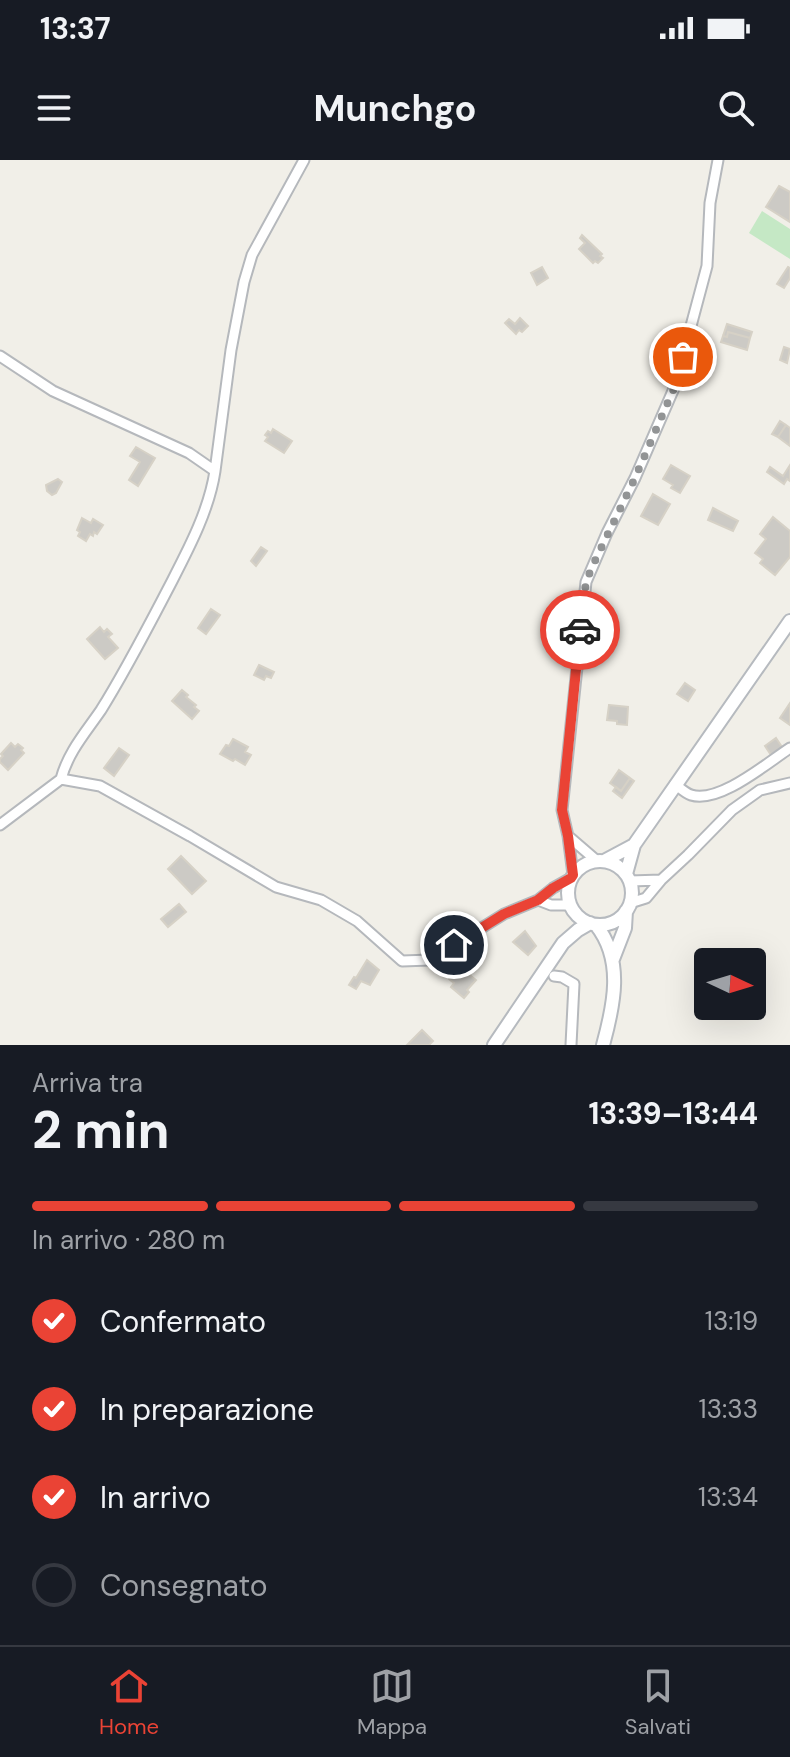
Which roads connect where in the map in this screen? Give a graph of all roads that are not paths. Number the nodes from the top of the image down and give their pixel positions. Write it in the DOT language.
graph roads {
  1 [pos="304,160"];
  2 [pos="718,160"];
  3 [pos="0,356"];
  4 [pos="215,471"];
  5 [pos="790,621"];
  6 [pos="790,748"];
  7 [pos="61,779"];
  8 [pos="789,783"];
  9 [pos="675,784"];
  10 [pos="0,825"];
  11 [pos="568,836"];
  12 [pos="634,845"];
  13 [pos="600,861"];
  14 [pos="572,877"];
  15 [pos="628,878"];
  16 [pos="661,880"];
  17 [pos="538,900"];
  18 [pos="570,906"];
  19 [pos="628,907"];
  20 [pos="593,924"];
  21 [pos="563,943"];
  22 [pos="613,959"];
  23 [pos="554,976"];
  24 [pos="494,1045"];
  25 [pos="571,1045"];
  26 [pos="603,1045"];
  1 -- 4 [label="street"];
  2 -- 11 [label="street"];
  3 -- 4 [label="street"];
  4 -- 7 [label="street"];
  5 -- 9 [label="street"];
  6 -- 9 [label="street"];
  7 -- 10 [label="street"];
  7 -- 17 [label="street"];
  8 -- 16 [label="street"];
  9 -- 12 [label="street"];
  11 -- 13 [label="street"];
  11 -- 14 [label="street"];
  12 -- 13 [label="street"];
  12 -- 15 [label="street"];
  13 -- 14 [label="street"];
  13 -- 15 [label="street"];
  14 -- 17 [label="street"];
  14 -- 18 [label="street"];
  15 -- 16 [label="street"];
  15 -- 19 [label="street"];
  16 -- 19 [label="street"];
  17 -- 18 [label="street"];
  18 -- 20 [label="street"];
  18 -- 21 [label="street"];
  19 -- 20 [label="street"];
  19 -- 22 [label="street"];
  20 -- 21 [label="street"];
  20 -- 22 [label="street"];
  21 -- 24 [label="street"];
  22 -- 26 [label="street"];
  23 -- 25 [label="street"];
}
